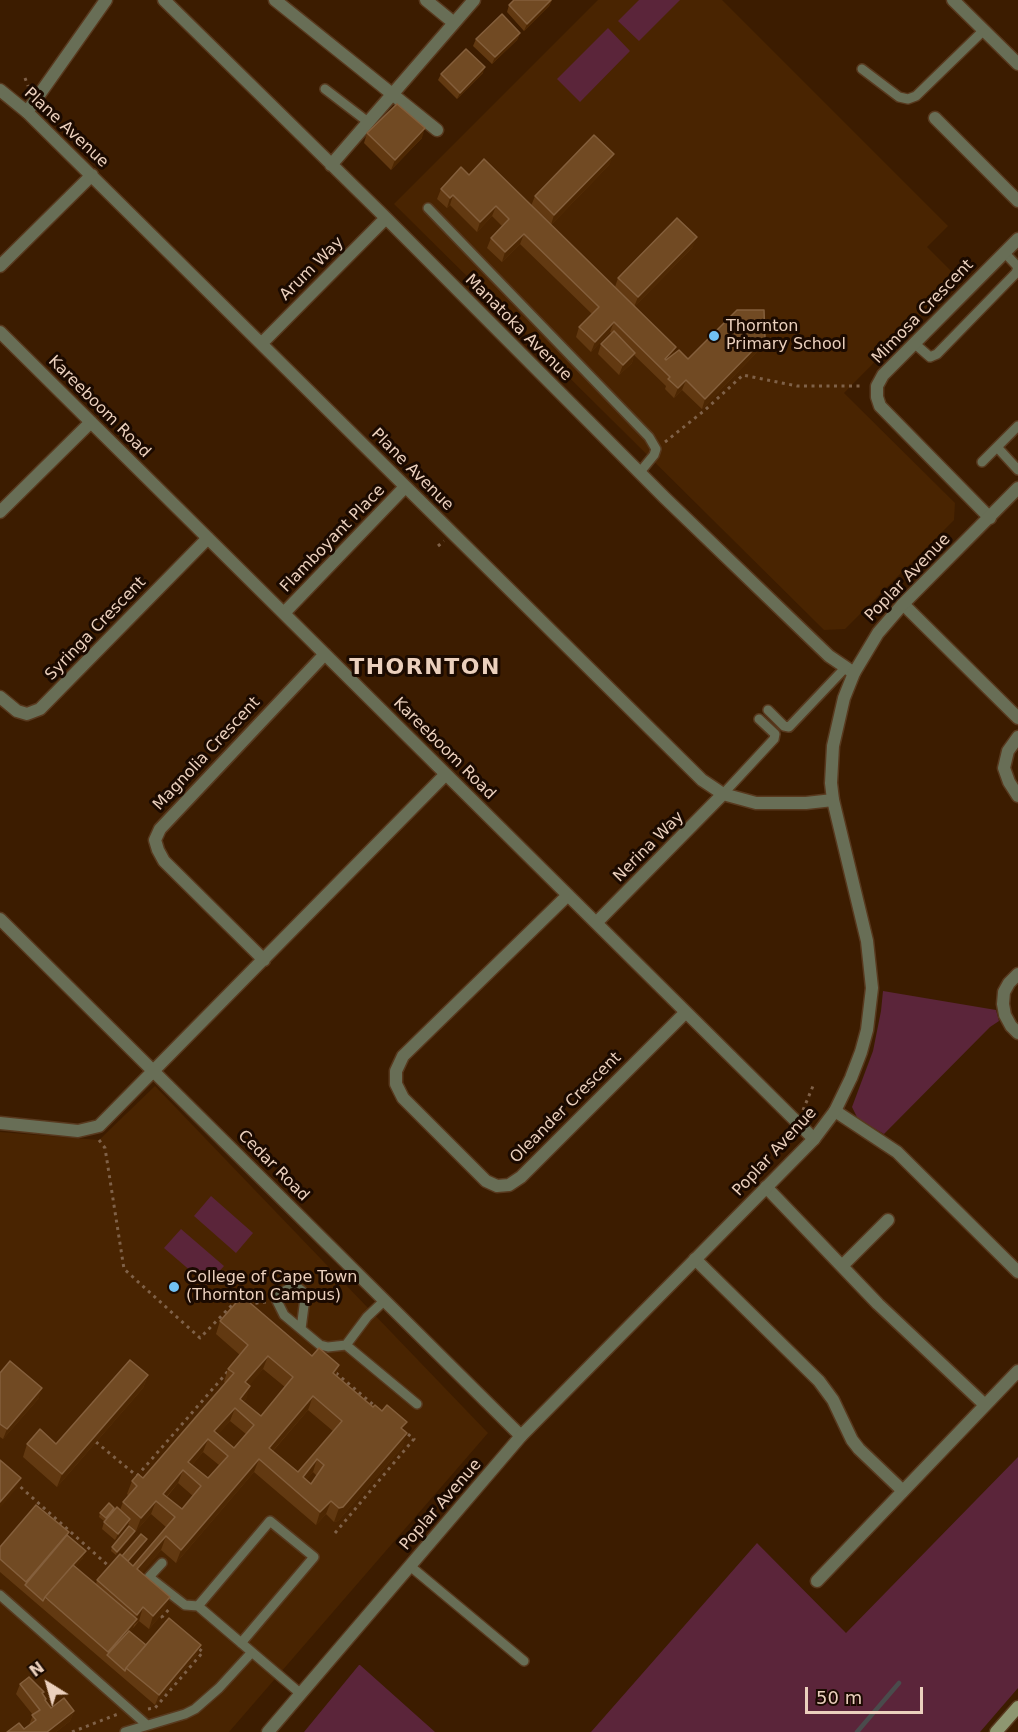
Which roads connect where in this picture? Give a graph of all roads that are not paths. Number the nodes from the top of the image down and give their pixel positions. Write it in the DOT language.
graph roads {
  1 [pos="106,0"];
  2 [pos="164,0"];
  3 [pos="275,0"];
  4 [pos="426,0"];
  5 [pos="474,0"];
  6 [pos="953,0"];
  7 [pos="454,23"];
  8 [pos="984,30"];
  9 [pos="1018,64"];
  10 [pos="862,69"];
  11 [pos="325,89"];
  12 [pos="0,90"];
  13 [pos="392,95"];
  14 [pos="27,112"];
  15 [pos="934,118"];
  16 [pos="368,122"];
  17 [pos="437,130"];
  18 [pos="332,165"];
  19 [pos="92,175"];
  20 [pos="1018,201"];
  21 [pos="428,208"];
  22 [pos="386,218"];
  23 [pos="1018,239"];
  24 [pos="1004,252"];
  25 [pos="0,266"];
  26 [pos="0,332"];
  27 [pos="262,343"];
  28 [pos="914,343"];
  29 [pos="91,422"];
  30 [pos="1018,426"];
  31 [pos="997,447"];
  32 [pos="982,462"];
  33 [pos="1018,470"];
  34 [pos="640,472"];
  35 [pos="405,487"];
  36 [pos="1018,488"];
  37 [pos="0,512"];
  38 [pos="990,518"];
  39 [pos="208,538"];
  40 [pos="903,604"];
  41 [pos="284,613"];
  42 [pos="325,654"];
  43 [pos="850,671"];
  44 [pos="0,697"];
  45 [pos="768,710"];
  46 [pos="759,718"];
  47 [pos="1018,718"];
  48 [pos="1018,737"];
  49 [pos="446,774"];
  50 [pos="723,794"];
  51 [pos="1018,795"];
  52 [pos="833,800"];
  53 [pos="567,895"];
  54 [pos="0,919"];
  55 [pos="596,923"];
  56 [pos="264,960"];
  57 [pos="1018,974"];
  58 [pos="686,1012"];
  59 [pos="1018,1033"];
  60 [pos="154,1071"];
  61 [pos="835,1111"];
  62 [pos="0,1123"];
  63 [pos="814,1139"];
  64 [pos="766,1187"];
  65 [pos="888,1220"];
  66 [pos="695,1259"];
  67 [pos="842,1266"];
  68 [pos="1018,1272"];
  69 [pos="385,1300"];
  70 [pos="301,1329"];
  71 [pos="346,1344"];
  72 [pos="1018,1371"];
  73 [pos="417,1404"];
  74 [pos="986,1405"];
  75 [pos="521,1436"];
  76 [pos="903,1491"];
  77 [pos="162,1563"];
  78 [pos="410,1566"];
  79 [pos="817,1581"];
  80 [pos="0,1595"];
  81 [pos="198,1606"];
  82 [pos="241,1643"];
  83 [pos="252,1652"];
  84 [pos="524,1661"];
  85 [pos="301,1694"];
  86 [pos="1018,1707"];
  87 [pos="147,1725"];
  88 [pos="125,1732"];
  89 [pos="268,1732"];
  90 [pos="996,1732"];
  1 -- 14 [label="street"];
  2 -- 18 [label="street, Manatoka Avenue"];
  3 -- 13 [label="street"];
  4 -- 7 [label="street"];
  5 -- 7 [label="street"];
  6 -- 8 [label="street"];
  7 -- 13 [label="street"];
  8 -- 9 [label="street"];
  8 -- 10 [label="lane"];
  11 -- 16 [label="lane"];
  12 -- 14 [label="street, Plane Avenue"];
  13 -- 16 [label="street"];
  13 -- 17 [label="street"];
  14 -- 19 [label="street, Plane Avenue"];
  15 -- 20 [label="street"];
  16 -- 18 [label="street"];
  18 -- 22 [label="street, Manatoka Avenue"];
  19 -- 25 [label="street"];
  19 -- 27 [label="street, Plane Avenue"];
  21 -- 34 [label="lane"];
  22 -- 27 [label="street, Arum Way"];
  22 -- 34 [label="street, Manatoka Avenue"];
  23 -- 24 [label="street, Mimosa Crescent"];
  24 -- 28 [label="street, Mimosa Crescent"];
  24 -- 28 [label="lane"];
  26 -- 29 [label="street, Kareeboom Road"];
  27 -- 35 [label="street, Plane Avenue"];
  28 -- 38 [label="street, Mimosa Crescent"];
  29 -- 37 [label="street"];
  29 -- 39 [label="street, Kareeboom Road"];
  30 -- 31 [label="lane"];
  31 -- 32 [label="lane"];
  31 -- 33 [label="lane"];
  34 -- 43 [label="street, Manatoka Avenue"];
  35 -- 41 [label="street, Flamboyant Place"];
  35 -- 50 [label="street, Plane Avenue"];
  36 -- 38 [label="street, Poplar Avenue"];
  38 -- 40 [label="street, Poplar Avenue"];
  39 -- 41 [label="street, Kareeboom Road"];
  39 -- 44 [label="street, Syringa Crescent"];
  40 -- 43 [label="street, Poplar Avenue"];
  40 -- 47 [label="street"];
  41 -- 42 [label="street, Kareeboom Road"];
  42 -- 49 [label="street, Kareeboom Road"];
  42 -- 56 [label="street, Magnolia Crescent"];
  43 -- 45 [label="lane"];
  43 -- 52 [label="street, Poplar Avenue"];
  46 -- 50 [label="lane"];
  48 -- 51 [label="street"];
  49 -- 53 [label="street, Kareeboom Road"];
  49 -- 56 [label="street"];
  50 -- 52 [label="street, Plane Avenue"];
  50 -- 55 [label="street, Nerina Way"];
  52 -- 61 [label="street, Poplar Avenue"];
  53 -- 55 [label="street, Kareeboom Road"];
  53 -- 58 [label="street, Oleander Crescent"];
  54 -- 60 [label="street, Cedar Road"];
  55 -- 58 [label="street, Kareeboom Road"];
  56 -- 60 [label="street"];
  57 -- 59 [label="street"];
  58 -- 63 [label="street, Kareeboom Road"];
  60 -- 62 [label="street"];
  60 -- 69 [label="street, Cedar Road"];
  61 -- 63 [label="street, Poplar Avenue"];
  61 -- 68 [label="street"];
  63 -- 64 [label="street, Poplar Avenue"];
  64 -- 66 [label="street, Poplar Avenue"];
  64 -- 67 [label="street"];
  65 -- 67 [label="street"];
  66 -- 75 [label="street, Poplar Avenue"];
  66 -- 76 [label="street"];
  67 -- 74 [label="street"];
  69 -- 71 [label="lane"];
  69 -- 75 [label="street, Cedar Road"];
  70 -- 70 [label="lane"];
  70 -- 71 [label="lane"];
  71 -- 73 [label="lane"];
  72 -- 74 [label="street"];
  74 -- 76 [label="street"];
  75 -- 78 [label="street, Poplar Avenue"];
  76 -- 79 [label="street"];
  77 -- 81 [label="lane"];
  78 -- 84 [label="lane"];
  78 -- 85 [label="street, Poplar Avenue"];
  80 -- 87 [label="lane"];
  81 -- 82 [label="lane"];
  81 -- 82 [label="lane"];
  82 -- 83 [label="lane"];
  83 -- 85 [label="lane"];
  83 -- 87 [label="lane"];
  85 -- 89 [label="street, Poplar Avenue"];
  86 -- 90 [label="main road"];
  87 -- 88 [label="lane"];
}
